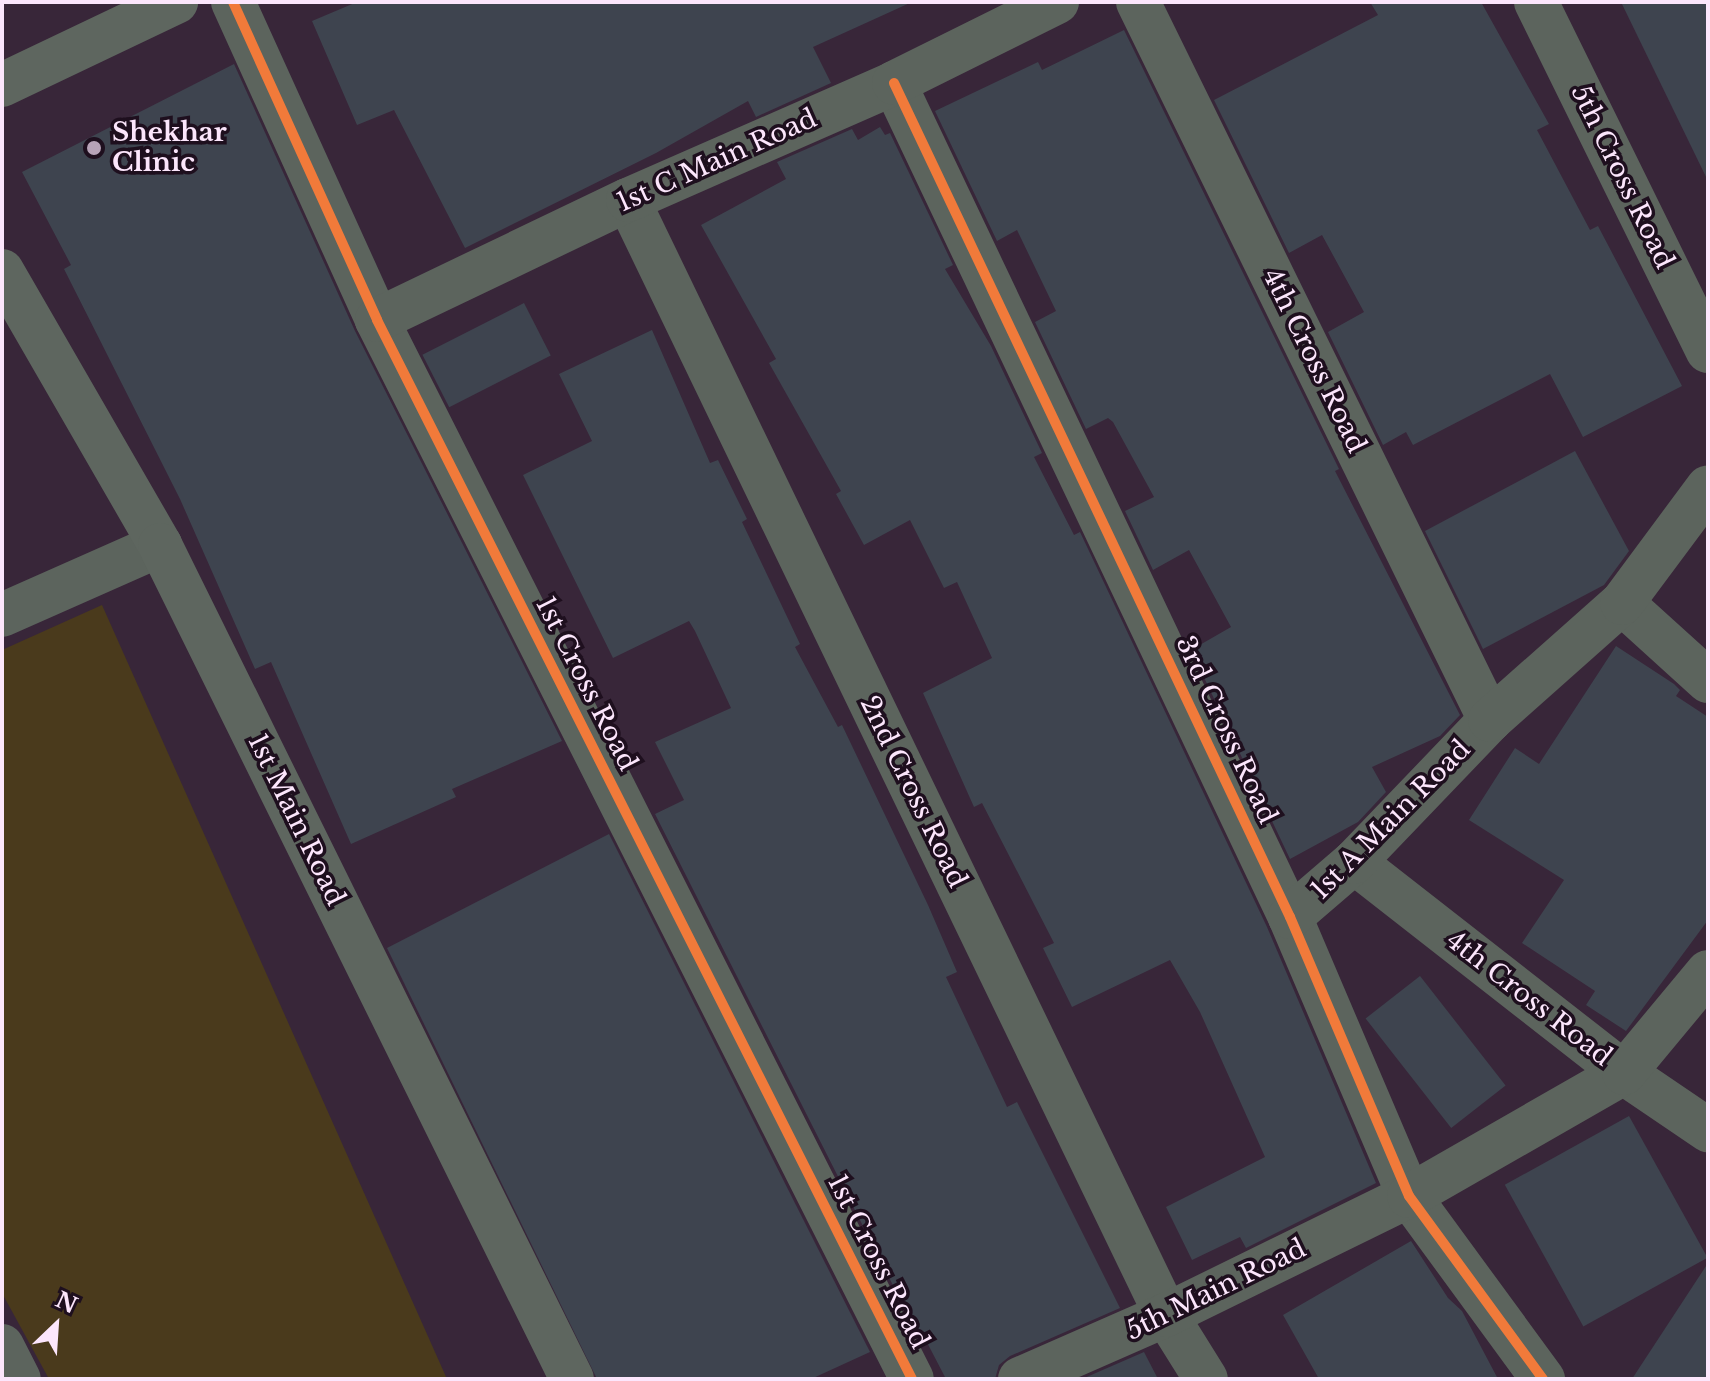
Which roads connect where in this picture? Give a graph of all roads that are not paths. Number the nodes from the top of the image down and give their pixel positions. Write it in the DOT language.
graph roads {
  1 [pos="176,2"];
  2 [pos="233,2"];
  3 [pos="1057,2"];
  4 [pos="1138,2"];
  5 [pos="1536,2"];
  6 [pos="894,83"];
  7 [pos="2,85"];
  8 [pos="628,200"];
  9 [pos="2,271"];
  10 [pos="377,320"];
  11 [pos="1708,351"];
  12 [pos="1708,487"];
  13 [pos="160,545"];
  14 [pos="1622,603"];
  15 [pos="2,615"];
  16 [pos="1708,681"];
  17 [pos="1490,720"];
  18 [pos="1354,862"];
  19 [pos="1290,917"];
  20 [pos="1708,972"];
  21 [pos="1624,1073"];
  22 [pos="1708,1130"];
  23 [pos="1409,1196"];
  24 [pos="1166,1315"];
  25 [pos="2,1346"];
  26 [pos="19,1379"];
  27 [pos="572,1379"];
  28 [pos="912,1379"];
  29 [pos="1020,1379"];
  30 [pos="1206,1379"];
  31 [pos="1543,1379"];
  1 -- 7 [label="street"];
  2 -- 10 [label="street, 1st Cross Road"];
  3 -- 6 [label="street, 1st C Main Road"];
  4 -- 17 [label="street, 4th Cross Road"];
  5 -- 11 [label="street, 5th Cross Road"];
  6 -- 8 [label="street, 1st C Main Road"];
  6 -- 19 [label="street, 3rd Cross Road"];
  8 -- 10 [label="street, 1st C Main Road"];
  8 -- 24 [label="street, 2nd Cross Road"];
  9 -- 13 [label="street, 1st Main Road"];
  10 -- 28 [label="street, 1st Cross Road"];
  12 -- 14 [label="street"];
  13 -- 15 [label="street"];
  13 -- 27 [label="street, 1st Main Road"];
  14 -- 16 [label="street"];
  14 -- 17 [label="street"];
  17 -- 18 [label="street, 1st A Main Road"];
  18 -- 19 [label="street, 1st A Main Road"];
  18 -- 21 [label="street, 4th Cross Road"];
  19 -- 23 [label="street, 3rd Cross Road"];
  20 -- 21 [label="street"];
  21 -- 22 [label="street, 4th Cross Road"];
  21 -- 23 [label="street, 5th Main Road"];
  23 -- 24 [label="street, 5th Main Road"];
  23 -- 31 [label="street, 3rd Cross Road"];
  24 -- 29 [label="street, 5th Main Road"];
  24 -- 30 [label="street, 2nd Cross Road"];
  25 -- 26 [label="street"];
}
